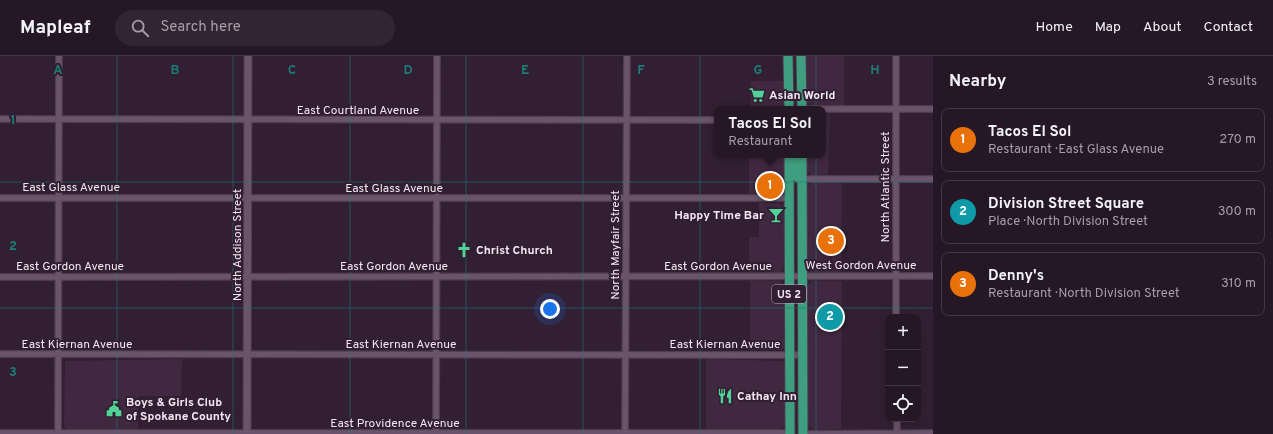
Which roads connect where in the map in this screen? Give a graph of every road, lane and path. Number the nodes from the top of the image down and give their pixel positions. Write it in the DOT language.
graph roads {
  1 [pos="60,56"];
  2 [pos="248,56"];
  3 [pos="437,56"];
  4 [pos="626,56"];
  5 [pos="788,56"];
  6 [pos="801,56"];
  7 [pos="896,56"];
  8 [pos="789,106"];
  9 [pos="802,106"];
  10 [pos="826,109"];
  11 [pos="896,109"];
  12 [pos="933,109"];
  13 [pos="0,119"];
  14 [pos="60,119"];
  15 [pos="437,120"];
  16 [pos="626,120"];
  17 [pos="714,120"];
  18 [pos="248,121"];
  19 [pos="789,158"];
  20 [pos="795,158"];
  21 [pos="802,158"];
  22 [pos="802,179"];
  23 [pos="896,179"];
  24 [pos="933,179"];
  25 [pos="0,198"];
  26 [pos="59,198"];
  27 [pos="626,198"];
  28 [pos="789,198"];
  29 [pos="248,199"];
  30 [pos="437,199"];
  31 [pos="802,232"];
  32 [pos="896,276"];
  33 [pos="933,276"];
  34 [pos="0,277"];
  35 [pos="58,277"];
  36 [pos="248,277"];
  37 [pos="437,277"];
  38 [pos="625,277"];
  39 [pos="788,277"];
  40 [pos="802,277"];
  41 [pos="896,314"];
  42 [pos="0,354"];
  43 [pos="58,354"];
  44 [pos="436,355"];
  45 [pos="625,355"];
  46 [pos="790,355"];
  47 [pos="802,355"];
  48 [pos="247,356"];
  49 [pos="897,422"];
  50 [pos="0,433"];
  51 [pos="790,433"];
  52 [pos="933,433"];
  53 [pos="58,434"];
  54 [pos="247,434"];
  55 [pos="436,434"];
  56 [pos="625,434"];
  57 [pos="803,434"];
  58 [pos="897,434"];
  1 -- 14 [label="street"];
  2 -- 18 [label="street, North Addison Street"];
  3 -- 15 [label="street"];
  4 -- 16 [label="street, North Mayfair Street"];
  5 -- 8 [label="main road"];
  6 -- 9 [label="main road"];
  7 -- 11 [label="street, North Atlantic Street"];
  10 -- 11 [label="street"];
  11 -- 12 [label="street"];
  11 -- 23 [label="street, North Atlantic Street"];
  13 -- 14 [label="street, East Courtland Avenue"];
  14 -- 18 [label="street, East Courtland Avenue"];
  14 -- 26 [label="street"];
  15 -- 16 [label="street, East Courtland Avenue"];
  15 -- 18 [label="street, East Courtland Avenue"];
  15 -- 30 [label="street"];
  16 -- 17 [label="street, East Courtland Avenue"];
  16 -- 27 [label="street, North Mayfair Street"];
  18 -- 29 [label="street, North Addison Street"];
  19 -- 28 [label="main road, US 2"];
  20 -- 22 [label="main road"];
  21 -- 22 [label="main road, US 2"];
  22 -- 23 [label="street"];
  22 -- 31 [label="main road, US 2"];
  23 -- 24 [label="street"];
  23 -- 32 [label="street, North Atlantic Street"];
  25 -- 26 [label="street, East Glass Avenue"];
  26 -- 29 [label="street, East Glass Avenue"];
  26 -- 35 [label="street"];
  27 -- 28 [label="street, East Glass Avenue"];
  27 -- 30 [label="street, East Glass Avenue"];
  27 -- 38 [label="street, North Mayfair Street"];
  28 -- 31 [label="main road"];
  28 -- 39 [label="main road, US 2"];
  29 -- 30 [label="street, East Glass Avenue"];
  29 -- 36 [label="street, North Addison Street"];
  30 -- 37 [label="street"];
  31 -- 40 [label="main road, US 2"];
  32 -- 33 [label="street, West Gordon Avenue"];
  32 -- 40 [label="street, West Gordon Avenue"];
  32 -- 41 [label="street, North Atlantic Street"];
  34 -- 35 [label="street, East Gordon Avenue"];
  35 -- 36 [label="street, East Gordon Avenue"];
  35 -- 43 [label="street"];
  36 -- 37 [label="street, East Gordon Avenue"];
  36 -- 48 [label="street, North Addison Street"];
  37 -- 38 [label="street, East Gordon Avenue"];
  37 -- 44 [label="street"];
  38 -- 39 [label="street, East Gordon Avenue"];
  38 -- 45 [label="street, North Mayfair Street"];
  39 -- 40 [label="street, West Gordon Avenue"];
  39 -- 46 [label="main road, US 2"];
  40 -- 47 [label="main road, US 2"];
  42 -- 43 [label="street, East Kiernan Avenue"];
  43 -- 48 [label="street, East Kiernan Avenue"];
  43 -- 53 [label="street"];
  44 -- 45 [label="street, East Kiernan Avenue"];
  44 -- 48 [label="street, East Kiernan Avenue"];
  44 -- 55 [label="street"];
  45 -- 46 [label="street, East Kiernan Avenue"];
  45 -- 56 [label="street, North Mayfair Street"];
  46 -- 47 [label="street, East Kiernan Avenue"];
  46 -- 51 [label="main road, US 2"];
  47 -- 57 [label="main road, US 2"];
  48 -- 54 [label="street, North Addison Street"];
  49 -- 58 [label="street"];
  50 -- 53 [label="street, East Providence Avenue"];
  51 -- 56 [label="street, East Providence Avenue"];
  52 -- 58 [label="street"];
  53 -- 54 [label="street, East Providence Avenue"];
  54 -- 55 [label="street, East Providence Avenue"];
  55 -- 56 [label="street, East Providence Avenue"];
  57 -- 58 [label="street"];
}
